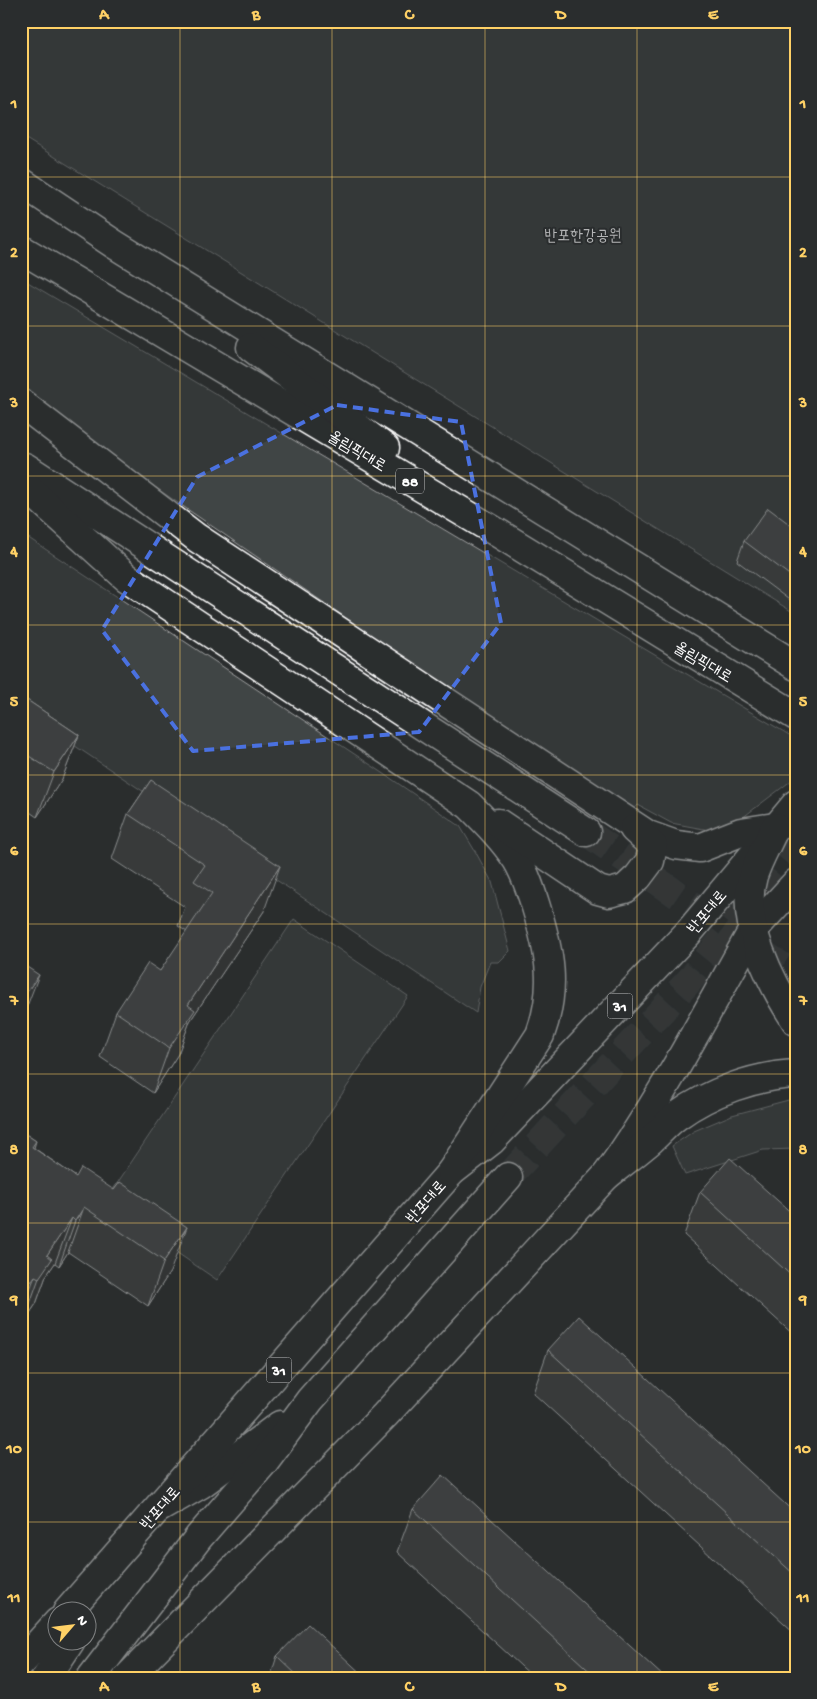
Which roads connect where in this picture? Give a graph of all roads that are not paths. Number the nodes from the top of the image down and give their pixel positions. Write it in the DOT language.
graph roads {
  1 [pos="21,182"];
  2 [pos="114,244"];
  3 [pos="21,248"];
  4 [pos="21,403"];
  5 [pos="21,465"];
  6 [pos="21,482"];
  7 [pos="498,533"];
  8 [pos="679,646"];
  9 [pos="796,666"];
  10 [pos="796,698"];
  11 [pos="796,716"];
  12 [pos="796,804"];
  13 [pos="469,805"];
  14 [pos="616,813"];
  15 [pos="775,827"];
  16 [pos="586,832"];
  17 [pos="796,883"];
  18 [pos="753,930"];
  19 [pos="796,1021"];
  20 [pos="796,1074"];
  21 [pos="451,1172"];
  22 [pos="606,1176"];
  23 [pos="508,1177"];
  24 [pos="310,1400"];
  25 [pos="159,1508"];
  26 [pos="106,1567"];
  27 [pos="76,1602"];
  28 [pos="95,1602"];
  29 [pos="48,1633"];
  30 [pos="63,1652"];
  31 [pos="21,1663"];
  32 [pos="46,1678"];
  33 [pos="91,1678"];
  34 [pos="127,1678"];
  1 -- 2 [label="main road"];
  2 -- 7 [label="main road"];
  2 -- 9 [label="main road"];
  3 -- 7 [label="main road, 올림픽대로 / 88"];
  4 -- 14 [label="main road"];
  5 -- 16 [label="main road"];
  6 -- 13 [label="main road"];
  7 -- 8 [label="main road, 올림픽대로 / 88"];
  8 -- 10 [label="main road"];
  8 -- 11 [label="main road, 올림픽대로 / 88"];
  12 -- 15 [label="main road, 반포대로 / 31"];
  13 -- 14 [label="main road"];
  13 -- 21 [label="main road"];
  14 -- 15 [label="main road"];
  15 -- 18 [label="main road"];
  15 -- 21 [label="main road, 반포대로 / 31"];
  17 -- 18 [label="main road"];
  18 -- 19 [label="main road"];
  18 -- 22 [label="main road"];
  20 -- 22 [label="main road"];
  21 -- 25 [label="main road, 반포대로 / 31"];
  22 -- 34 [label="main road"];
  23 -- 24 [label="main road"];
  24 -- 25 [label="main road"];
  24 -- 33 [label="main road"];
  25 -- 26 [label="main road, 반포대로 / 31"];
  26 -- 27 [label="main road, 반포대로 / 31"];
  26 -- 28 [label="main road, 31"];
  29 -- 31 [label="main road"];
  30 -- 32 [label="main road"];
}
